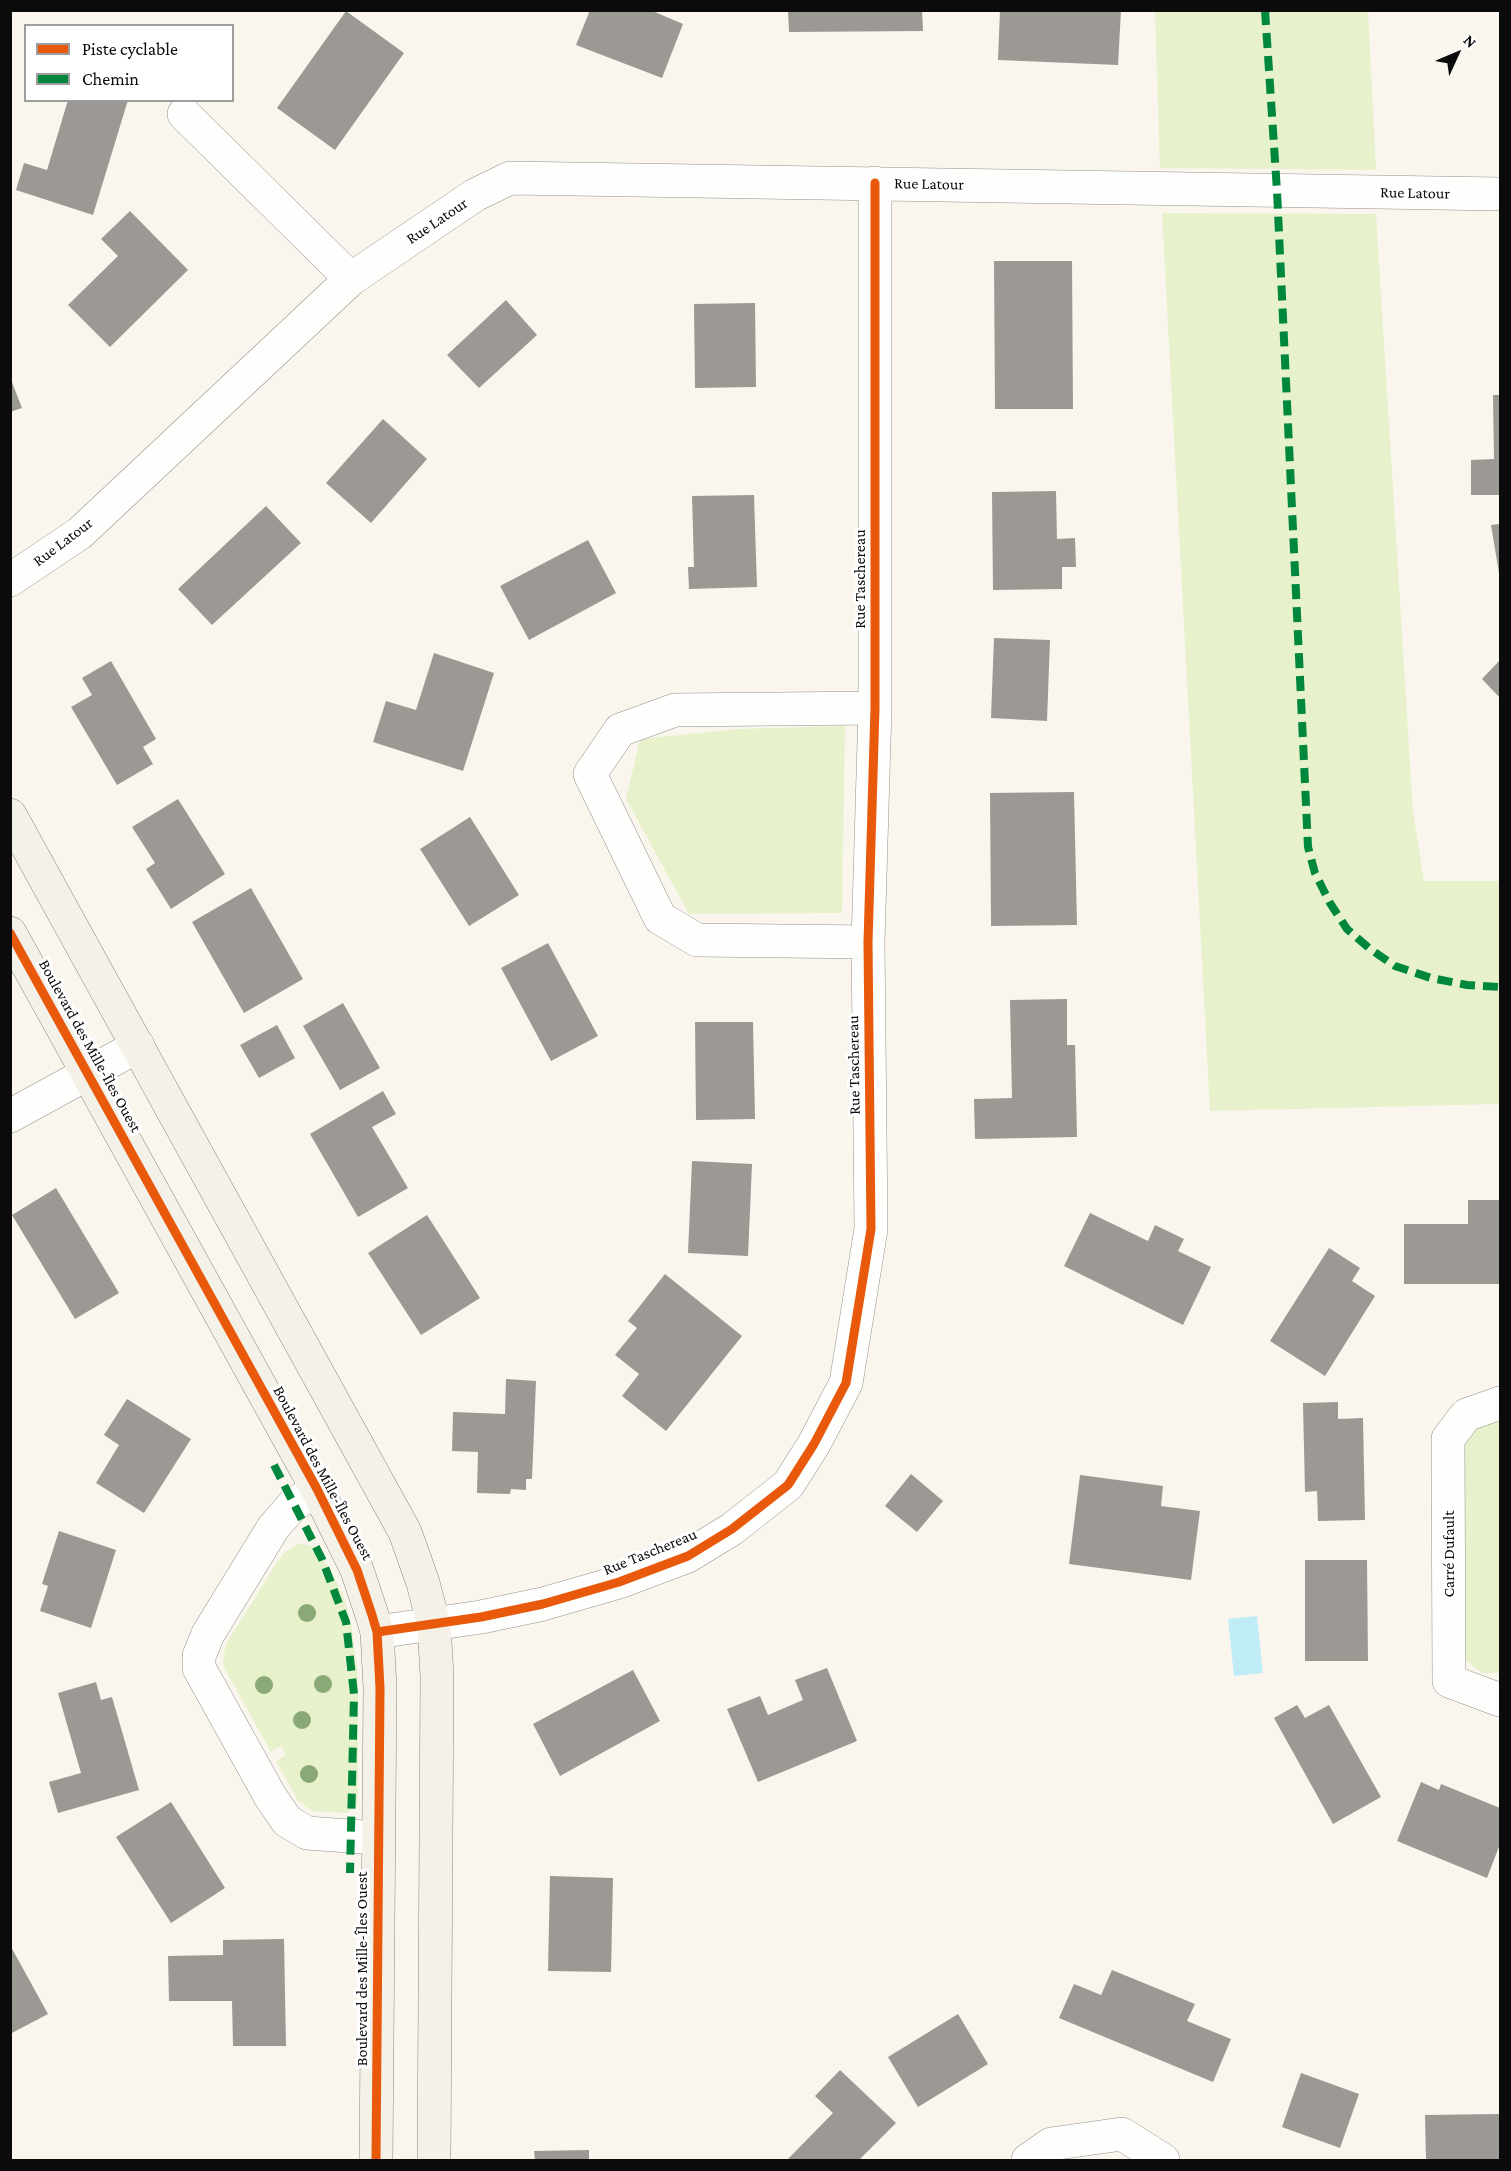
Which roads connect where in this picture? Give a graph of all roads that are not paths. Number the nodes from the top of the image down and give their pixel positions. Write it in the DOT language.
graph roads {
  1 [pos="184,114"];
  2 [pos="875,183"];
  3 [pos="1500,194"];
  4 [pos="351,279"];
  5 [pos="10,580"];
  6 [pos="875,708"];
  7 [pos="10,815"];
  8 [pos="10,933"];
  9 [pos="868,942"];
  10 [pos="138,1046"];
  11 [pos="87,1074"];
  12 [pos="10,1116"];
  13 [pos="1500,1403"];
  14 [pos="317,1489"];
  15 [pos="434,1625"];
  16 [pos="377,1632"];
  17 [pos="1500,1700"];
  18 [pos="377,1838"];
  19 [pos="376,2160"];
  20 [pos="434,2160"];
  21 [pos="1028,2160"];
  22 [pos="1163,2160"];
  1 -- 4 [label="street"];
  2 -- 3 [label="street, Rue Latour"];
  2 -- 4 [label="street, Rue Latour"];
  2 -- 6 [label="street, Rue Taschereau"];
  4 -- 5 [label="street, Rue Latour"];
  6 -- 9 [label="street, Rue Taschereau"];
  6 -- 9 [label="street"];
  7 -- 10 [label="street"];
  8 -- 11 [label="street, Boulevard des Mille-Îles Ouest"];
  9 -- 15 [label="street, Rue Taschereau"];
  10 -- 11 [label="street"];
  10 -- 15 [label="street"];
  11 -- 12 [label="street"];
  11 -- 14 [label="street, Boulevard des Mille-Îles Ouest"];
  13 -- 17 [label="street, Carré Dufault"];
  14 -- 16 [label="street, Boulevard des Mille-Îles Ouest"];
  14 -- 18 [label="street, Boulevard des Mille-Îles Ouest"];
  15 -- 16 [label="street, Rue Taschereau"];
  15 -- 20 [label="street"];
  16 -- 18 [label="street, Boulevard des Mille-Îles Ouest"];
  18 -- 19 [label="street, Boulevard des Mille-Îles Ouest"];
  21 -- 22 [label="street"];
}
